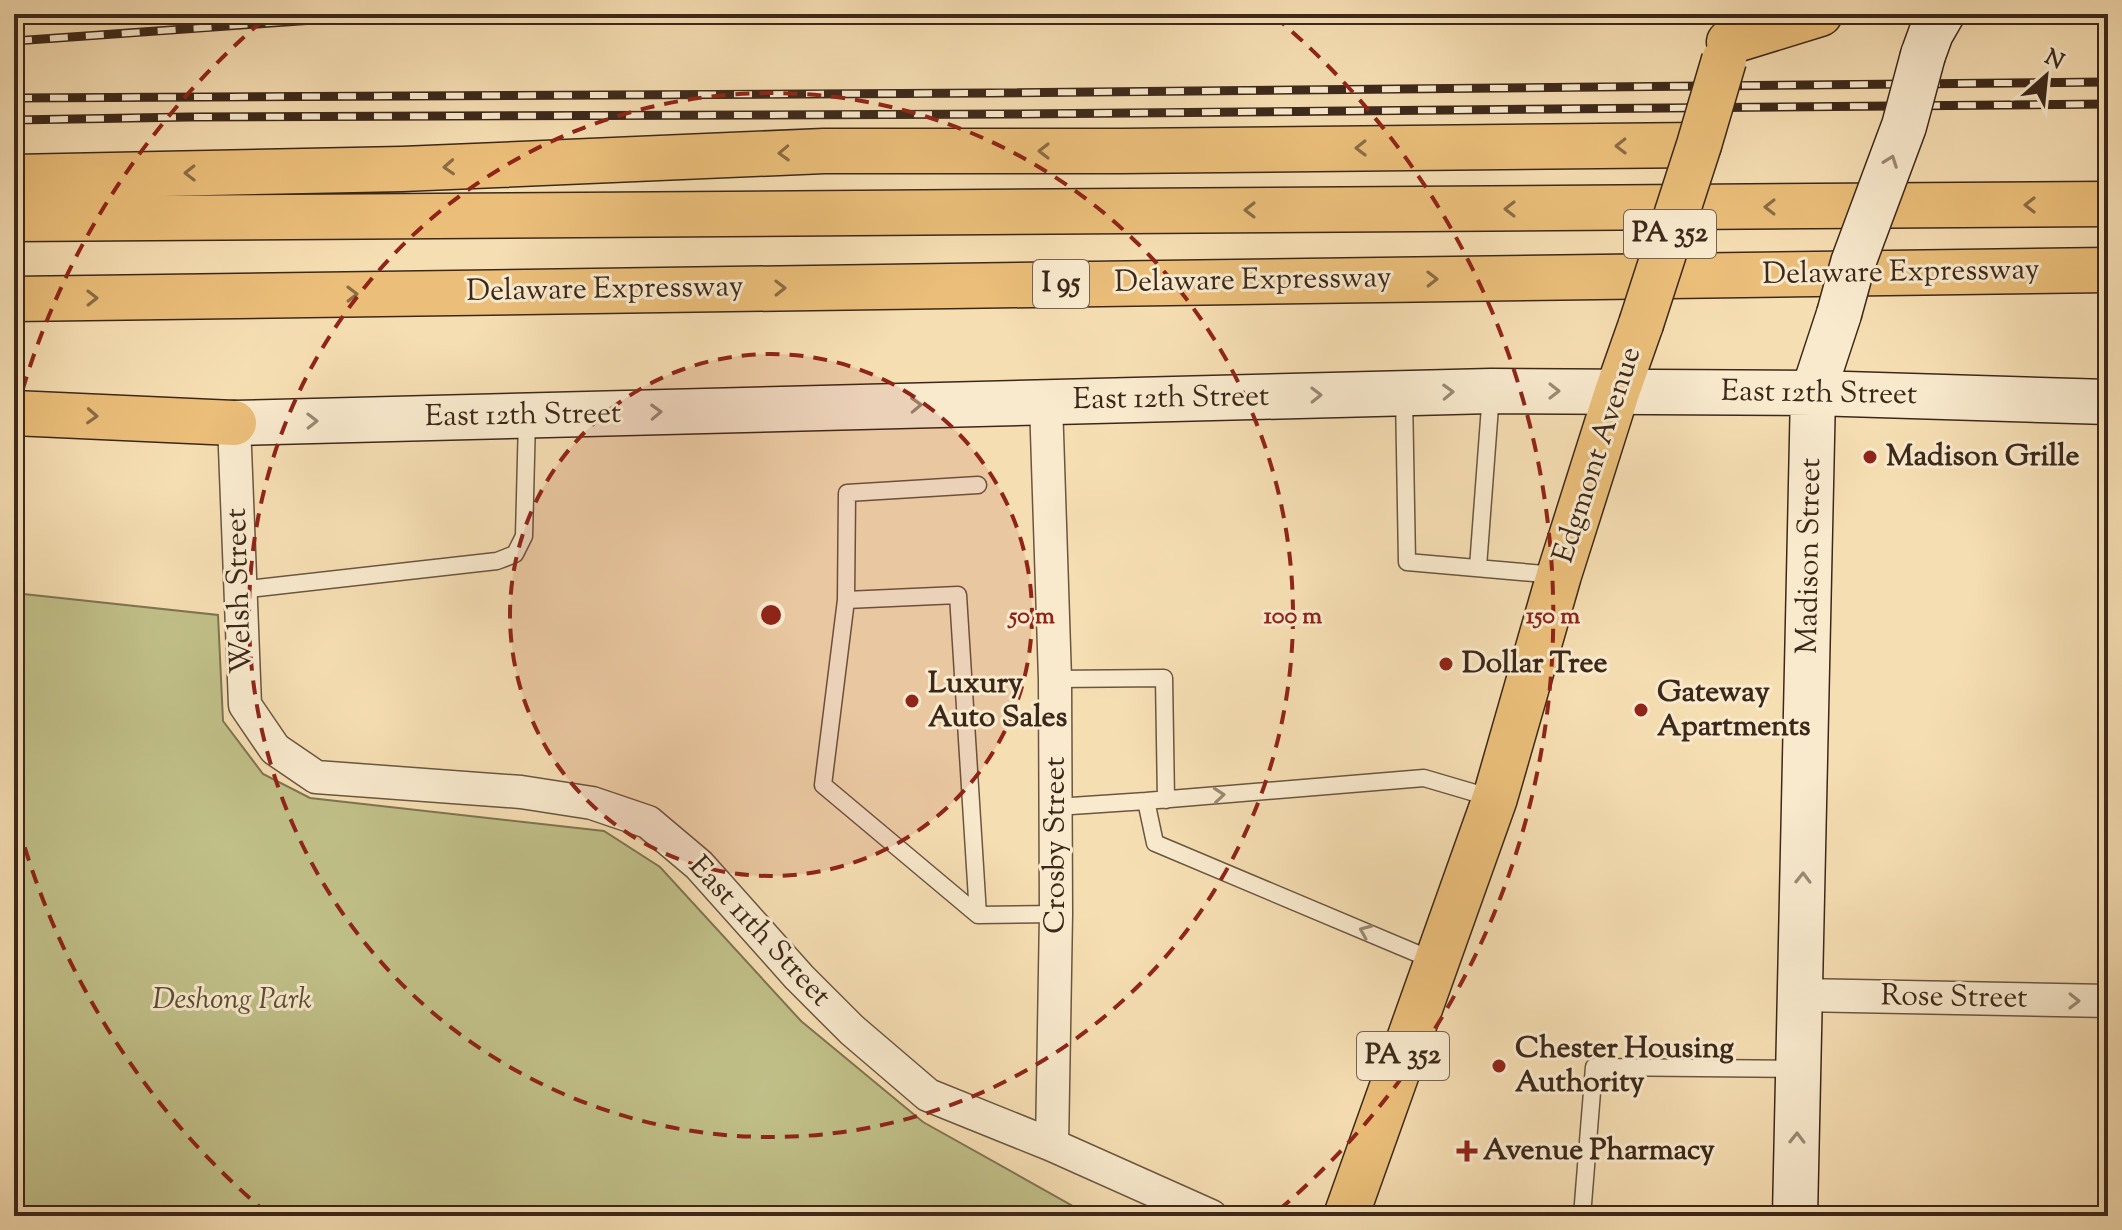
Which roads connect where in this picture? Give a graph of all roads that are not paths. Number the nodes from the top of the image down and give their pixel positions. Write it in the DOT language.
graph roads {
  1 [pos="1820,14"];
  2 [pos="1942,14"];
  3 [pos="1730,39"];
  4 [pos="1699,145"];
  5 [pos="14,177"];
  6 [pos="2108,204"];
  7 [pos="14,219"];
  8 [pos="2108,270"];
  9 [pos="14,299"];
  10 [pos="1491,391"];
  11 [pos="1617,392"];
  12 [pos="1404,393"];
  13 [pos="1813,393"];
  14 [pos="1046,402"];
  15 [pos="2108,402"];
  16 [pos="14,413"];
  17 [pos="527,416"];
  18 [pos="234,423"];
  19 [pos="978,485"];
  20 [pos="1478,567"];
  21 [pos="1559,575"];
  22 [pos="240,590"];
  23 [pos="846,600"];
  24 [pos="1055,679"];
  25 [pos="275,749"];
  26 [pos="1495,798"];
  27 [pos="1166,800"];
  28 [pos="1146,801"];
  29 [pos="1056,807"];
  30 [pos="1056,914"];
  31 [pos="978,915"];
  32 [pos="1437,961"];
  33 [pos="1800,995"];
  34 [pos="2108,1001"];
  35 [pos="1798,1069"];
  36 [pos="1052,1145"];
  37 [pos="1211,1216"];
  38 [pos="1346,1216"];
  39 [pos="1582,1216"];
  40 [pos="1795,1216"];
  1 -- 3 [label="main road"];
  13 -- 2 [label="street, Madison Street, one-way, bridge"];
  3 -- 4 [label="main road, Edgmont Avenue / PA 352, bridge"];
  4 -- 5 [label="main road, one-way"];
  4 -- 11 [label="main road, Edgmont Avenue / PA 352, bridge"];
  6 -- 7 [label="main road, one-way"];
  9 -- 8 [label="main road, Delaware Expressway / I 95, one-way"];
  10 -- 11 [label="street, East 12th Street, one-way"];
  12 -- 10 [label="street, East 12th Street, one-way"];
  10 -- 20 [label="lane"];
  11 -- 13 [label="street, East 12th Street"];
  11 -- 21 [label="main road, Edgmont Avenue / PA 352"];
  14 -- 12 [label="street, East 12th Street, one-way"];
  12 -- 20 [label="lane"];
  13 -- 15 [label="street, East 12th Street"];
  33 -- 13 [label="street, Madison Street, one-way"];
  17 -- 14 [label="street, East 12th Street, one-way"];
  14 -- 24 [label="street, Crosby Street"];
  16 -- 18 [label="main road, one-way"];
  18 -- 17 [label="street, East 12th Street, one-way"];
  17 -- 22 [label="lane"];
  18 -- 22 [label="street, Welsh Street"];
  19 -- 23 [label="lane"];
  20 -- 21 [label="lane"];
  21 -- 26 [label="main road, Edgmont Avenue / PA 352"];
  22 -- 25 [label="street, Welsh Street"];
  23 -- 31 [label="lane"];
  23 -- 31 [label="lane"];
  24 -- 27 [label="lane"];
  24 -- 29 [label="street, Crosby Street"];
  25 -- 36 [label="street, East 11th Street"];
  27 -- 26 [label="lane, one-way"];
  26 -- 32 [label="main road, Edgmont Avenue / PA 352"];
  27 -- 28 [label="lane"];
  28 -- 29 [label="lane"];
  32 -- 28 [label="lane, one-way"];
  29 -- 30 [label="street, Crosby Street"];
  30 -- 31 [label="lane"];
  30 -- 36 [label="street, Crosby Street"];
  32 -- 38 [label="main road, PA 352"];
  33 -- 34 [label="street, Rose Street, one-way"];
  33 -- 35 [label="street, Madison Street"];
  35 -- 39 [label="lane"];
  40 -- 35 [label="street, Madison Street, one-way"];
  36 -- 37 [label="street, East 11th Street"];
}
